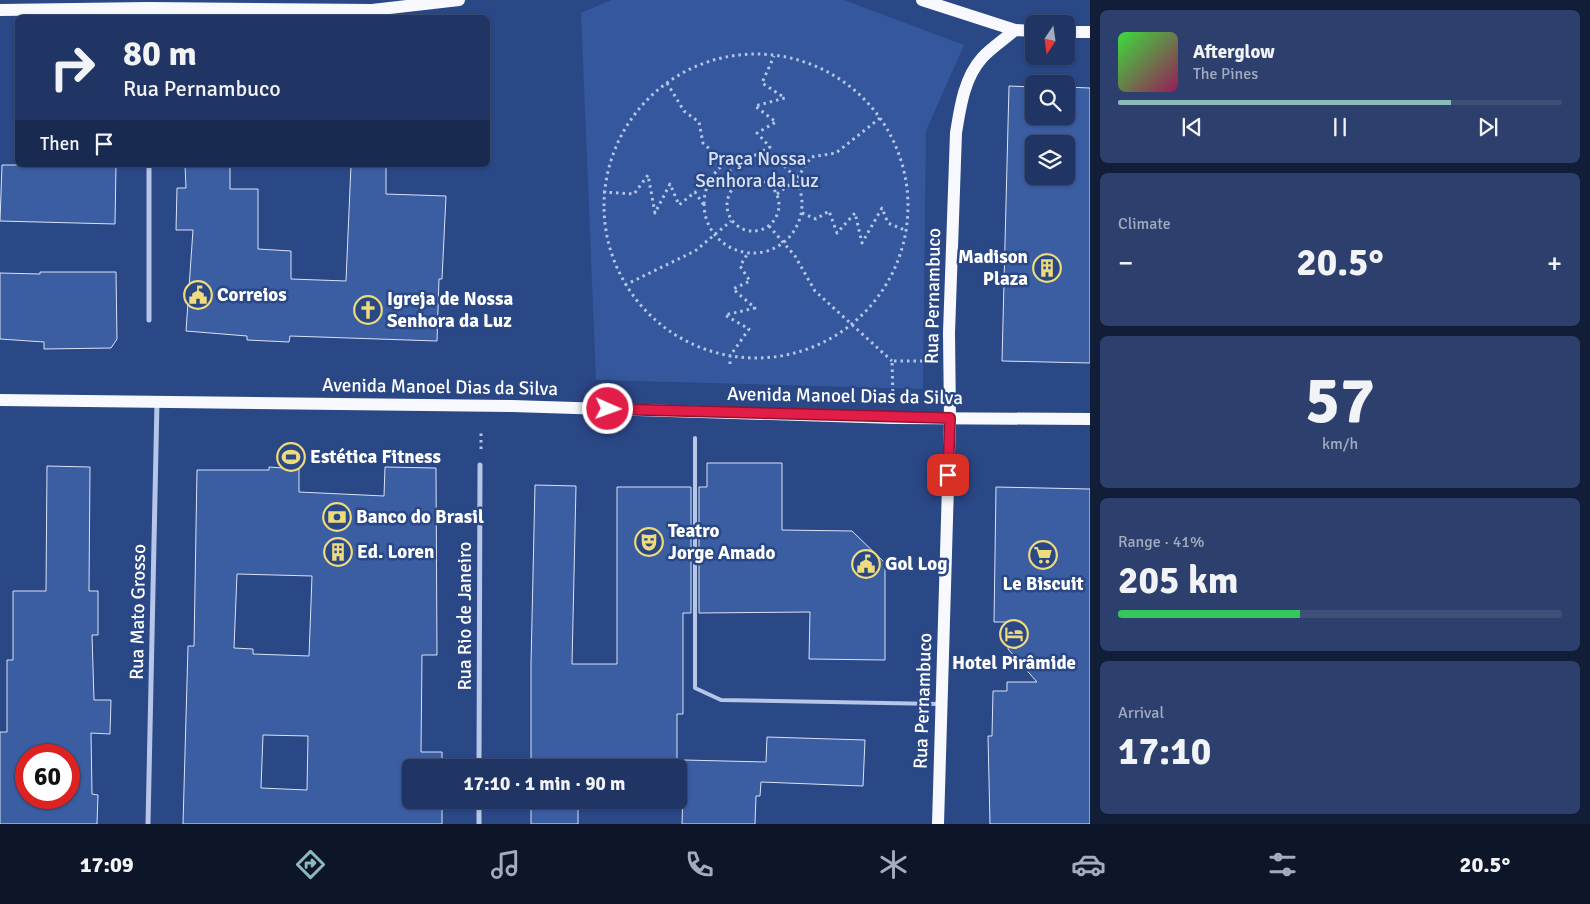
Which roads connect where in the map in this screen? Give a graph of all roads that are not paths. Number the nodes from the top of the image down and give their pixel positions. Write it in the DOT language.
graph roads {
  1 [pos="459,0"];
  2 [pos="922,0"];
  3 [pos="0,10"];
  4 [pos="149,13"];
  5 [pos="1016,30"];
  6 [pos="1025,30"];
  7 [pos="1075,32"];
  8 [pos="1090,32"];
  9 [pos="149,167"];
  10 [pos="149,320"];
  11 [pos="0,400"];
  12 [pos="157,401"];
  13 [pos="950,418"];
  14 [pos="1090,419"];
  15 [pos="695,438"];
  16 [pos="480,465"];
  17 [pos="941,704"];
  18 [pos="479,759"];
  19 [pos="479,809"];
  20 [pos="148,824"];
  21 [pos="479,824"];
  22 [pos="938,824"];
  1 -- 4 [label="main road"];
  2 -- 5 [label="main road"];
  3 -- 4 [label="main road"];
  5 -- 6 [label="main road"];
  5 -- 13 [label="main road, Rua Pernambuco"];
  7 -- 8 [label="main road"];
  9 -- 10 [label="street"];
  11 -- 12 [label="main road, Avenida Manoel Dias da Silva"];
  12 -- 13 [label="main road, Avenida Manoel Dias da Silva"];
  12 -- 20 [label="street, Rua Mato Grosso"];
  13 -- 14 [label="main road, Avenida Manoel Dias da Silva"];
  13 -- 17 [label="main road, Rua Pernambuco"];
  15 -- 17 [label="lane"];
  16 -- 18 [label="street, Rua Rio de Janeiro"];
  17 -- 22 [label="main road, Rua Pernambuco"];
  19 -- 21 [label="street"];
}
